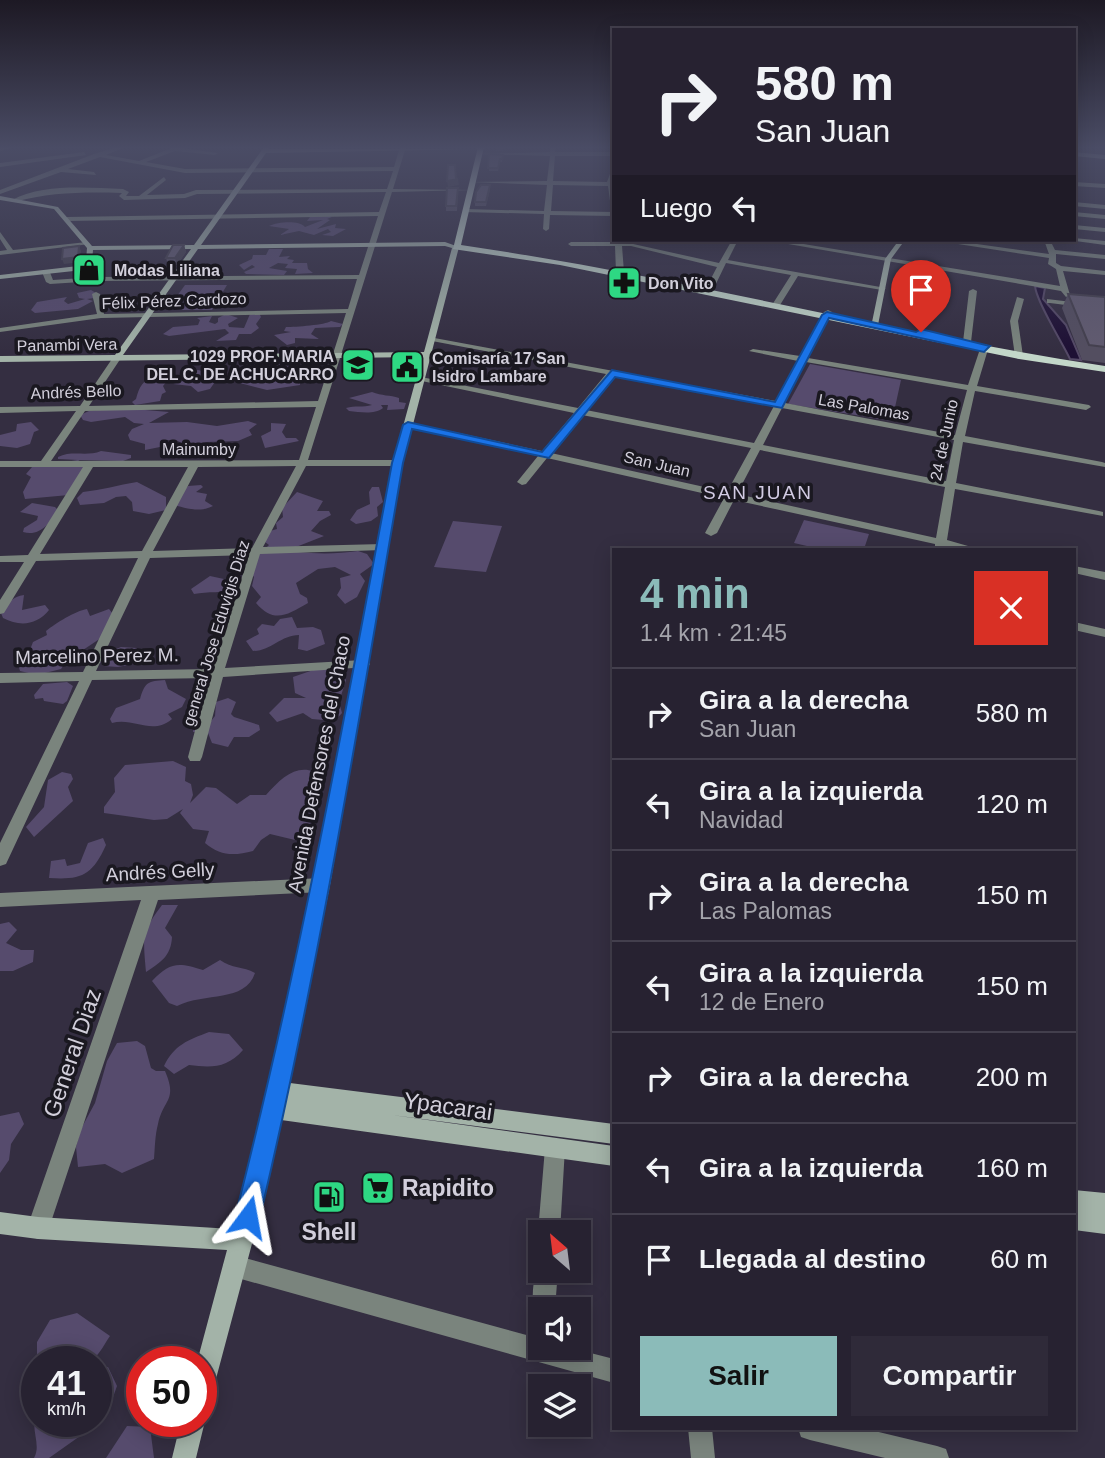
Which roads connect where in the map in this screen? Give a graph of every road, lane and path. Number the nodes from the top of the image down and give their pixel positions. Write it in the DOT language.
graph roads {
  1 [pos="63,215"];
  2 [pos="297,215"];
  3 [pos="381,215"];
  4 [pos="464,215"];
  5 [pos="547,215"];
  6 [pos="219,216"];
  7 [pos="67,219"];
  8 [pos="1076,227"];
  9 [pos="546,229"];
  10 [pos="1105,230"];
  11 [pos="0,234"];
  12 [pos="1076,240"];
  13 [pos="618,242"];
  14 [pos="638,242"];
  15 [pos="734,242"];
  16 [pos="781,242"];
  17 [pos="900,242"];
  18 [pos="955,242"];
  19 [pos="1048,242"];
  20 [pos="371,243"];
  21 [pos="1105,243"];
  22 [pos="570,244"];
  23 [pos="631,244"];
  24 [pos="199,245"];
  25 [pos="457,245"];
  26 [pos="88,246"];
  27 [pos="11,252"];
  28 [pos="0,253"];
  29 [pos="1053,255"];
  30 [pos="1105,257"];
  31 [pos="888,259"];
  32 [pos="723,263"];
  33 [pos="1059,268"];
  34 [pos="46,272"];
  35 [pos="619,273"];
  36 [pos="1105,273"];
  37 [pos="795,274"];
  38 [pos="0,277"];
  39 [pos="360,277"];
  40 [pos="176,278"];
  41 [pos="882,288"];
  42 [pos="1064,289"];
  43 [pos="709,290"];
  44 [pos="973,291"];
  45 [pos="96,294"];
  46 [pos="1020,299"];
  47 [pos="1050,301"];
  48 [pos="1068,303"];
  49 [pos="777,304"];
  50 [pos="1105,307"];
  51 [pos="349,311"];
  52 [pos="827,314"];
  53 [pos="148,315"];
  54 [pos="101,316"];
  55 [pos="874,323"];
  56 [pos="0,330"];
  57 [pos="432,340"];
  58 [pos="967,342"];
  59 [pos="984,347"];
  60 [pos="753,352"];
  61 [pos="335,354"];
  62 [pos="428,354"];
  63 [pos="1019,355"];
  64 [pos="117,358"];
  65 [pos="0,359"];
  66 [pos="803,360"];
  67 [pos="1100,367"];
  68 [pos="612,373"];
  69 [pos="421,380"];
  70 [pos="971,389"];
  71 [pos="321,404"];
  72 [pos="778,406"];
  73 [pos="85,407"];
  74 [pos="1086,407"];
  75 [pos="0,410"];
  76 [pos="580,412"];
  77 [pos="408,425"];
  78 [pos="960,438"];
  79 [pos="755,446"];
  80 [pos="545,456"];
  81 [pos="45,463"];
  82 [pos="398,463"];
  83 [pos="0,464"];
  84 [pos="90,464"];
  85 [pos="194,465"];
  86 [pos="302,465"];
  87 [pos="1102,466"];
  88 [pos="522,482"];
  89 [pos="950,484"];
  90 [pos="731,497"];
  91 [pos="1099,514"];
  92 [pos="710,533"];
  93 [pos="940,546"];
  94 [pos="383,547"];
  95 [pos="958,548"];
  96 [pos="256,550"];
  97 [pos="146,554"];
  98 [pos="0,558"];
  99 [pos="32,558"];
  100 [pos="1076,569"];
  101 [pos="1105,576"];
  102 [pos="0,610"];
  103 [pos="1076,626"];
  104 [pos="1105,633"];
  105 [pos="363,664"];
  106 [pos="217,673"];
  107 [pos="88,675"];
  108 [pos="0,678"];
  109 [pos="195,757"];
  110 [pos="0,859"];
  111 [pos="322,885"];
  112 [pos="152,894"];
  113 [pos="0,900"];
  114 [pos="276,1100"];
  115 [pos="393,1116"];
  116 [pos="612,1134"];
  117 [pos="555,1148"];
  118 [pos="612,1156"];
  119 [pos="1076,1200"];
  120 [pos="1105,1204"];
  121 [pos="1076,1219"];
  122 [pos="550,1220"];
  123 [pos="0,1223"];
  124 [pos="1105,1223"];
  125 [pos="38,1228"];
  126 [pos="242,1240"];
  127 [pos="234,1266"];
  128 [pos="528,1345"];
  129 [pos="213,1346"];
  130 [pos="578,1360"];
  131 [pos="612,1370"];
  132 [pos="699,1430"];
  133 [pos="820,1430"];
  134 [pos="189,1437"];
  135 [pos="184,1458"];
  136 [pos="703,1458"];
  137 [pos="937,1458"];
  1 -- 7 [label="street"];
  2 -- 6 [label="street"];
  3 -- 20 [label="street, general Jose Eduvigis Diaz"];
  4 -- 25 [label="main road, Avenida Defensores del Chaco"];
  5 -- 9 [label="street"];
  6 -- 7 [label="street"];
  6 -- 24 [label="street"];
  7 -- 26 [label="street"];
  8 -- 10 [label="street"];
  11 -- 27 [label="street"];
  12 -- 21 [label="street"];
  13 -- 22 [label="street"];
  13 -- 23 [label="street"];
  13 -- 35 [label="street"];
  14 -- 23 [label="street"];
  15 -- 32 [label="street"];
  16 -- 31 [label="street"];
  17 -- 31 [label="street"];
  18 -- 29 [label="street"];
  19 -- 29 [label="street"];
  20 -- 24 [label="street"];
  20 -- 25 [label="street"];
  20 -- 39 [label="street, general Jose Eduvigis Diaz"];
  23 -- 32 [label="street"];
  24 -- 26 [label="street"];
  24 -- 40 [label="street"];
  25 -- 35 [label="main road"];
  25 -- 57 [label="street, Avenida Defensores del Chaco"];
  26 -- 27 [label="street"];
  26 -- 34 [label="street"];
  27 -- 28 [label="street"];
  29 -- 30 [label="street"];
  29 -- 33 [label="street"];
  31 -- 41 [label="street"];
  31 -- 42 [label="street"];
  32 -- 37 [label="street"];
  32 -- 43 [label="street"];
  33 -- 36 [label="street"];
  33 -- 42 [label="street"];
  34 -- 38 [label="street"];
  34 -- 40 [label="street"];
  35 -- 43 [label="main road"];
  37 -- 41 [label="street"];
  37 -- 49 [label="street"];
  39 -- 40 [label="street"];
  39 -- 51 [label="street, general Jose Eduvigis Diaz"];
  40 -- 53 [label="street"];
  41 -- 55 [label="street"];
  42 -- 48 [label="street"];
  43 -- 49 [label="main road"];
  44 -- 58 [label="street"];
  45 -- 54 [label="street"];
  46 -- 63 [label="street"];
  47 -- 48 [label="street"];
  48 -- 50 [label="street"];
  49 -- 52 [label="main road"];
  51 -- 53 [label="street, Félix Pérez Cardozo"];
  51 -- 61 [label="street, general Jose Eduvigis Diaz"];
  52 -- 55 [label="main road"];
  52 -- 66 [label="street"];
  53 -- 54 [label="street, Félix Pérez Cardozo"];
  53 -- 64 [label="street"];
  54 -- 56 [label="street, Félix Pérez Cardozo"];
  55 -- 58 [label="main road"];
  55 -- 59 [label="main road"];
  57 -- 62 [label="street, Avenida Defensores del Chaco"];
  57 -- 68 [label="street, Las Palomas"];
  58 -- 59 [label="main road"];
  59 -- 63 [label="main road"];
  59 -- 70 [label="street, 24 de Junio"];
  60 -- 66 [label="street"];
  61 -- 62 [label="street, Panambi Vera"];
  61 -- 64 [label="street, Panambi Vera"];
  61 -- 71 [label="street, general Jose Eduvigis Diaz"];
  62 -- 69 [label="street, Avenida Defensores del Chaco"];
  63 -- 67 [label="main road"];
  64 -- 65 [label="street, Panambi Vera"];
  64 -- 73 [label="street"];
  66 -- 70 [label="street"];
  66 -- 72 [label="street"];
  68 -- 72 [label="street, Las Palomas"];
  68 -- 76 [label="street"];
  69 -- 76 [label="street"];
  69 -- 77 [label="street, Avenida Defensores del Chaco"];
  70 -- 74 [label="street"];
  70 -- 78 [label="street, 24 de Junio"];
  71 -- 73 [label="street, Andrés Bello"];
  71 -- 86 [label="street, general Jose Eduvigis Diaz"];
  72 -- 78 [label="street, Las Palomas"];
  72 -- 79 [label="street"];
  73 -- 75 [label="street, Andrés Bello"];
  73 -- 81 [label="street"];
  76 -- 79 [label="street"];
  76 -- 80 [label="street"];
  77 -- 80 [label="street, San Juan"];
  77 -- 82 [label="street, Avenida Defensores del Chaco"];
  78 -- 87 [label="street, Las Palomas"];
  78 -- 89 [label="street, 24 de Junio"];
  79 -- 89 [label="street"];
  79 -- 90 [label="street"];
  80 -- 88 [label="street"];
  80 -- 90 [label="street, San Juan"];
  81 -- 83 [label="street, Mainumby"];
  81 -- 84 [label="street, Mainumby"];
  82 -- 86 [label="street, Mainumby"];
  82 -- 94 [label="street, Avenida Defensores del Chaco"];
  84 -- 85 [label="street, Mainumby"];
  84 -- 99 [label="street"];
  85 -- 86 [label="street, Mainumby"];
  85 -- 97 [label="street"];
  86 -- 96 [label="street, general Jose Eduvigis Diaz"];
  89 -- 91 [label="street"];
  89 -- 93 [label="street, 24 de Junio"];
  90 -- 92 [label="street"];
  90 -- 93 [label="street, San Juan"];
  93 -- 95 [label="street, San Juan"];
  94 -- 96 [label="street"];
  94 -- 105 [label="street, Avenida Defensores del Chaco"];
  96 -- 97 [label="street"];
  96 -- 106 [label="street, general Jose Eduvigis Diaz"];
  97 -- 99 [label="street"];
  97 -- 107 [label="street"];
  98 -- 99 [label="street"];
  99 -- 102 [label="street"];
  100 -- 101 [label="street"];
  103 -- 104 [label="street"];
  105 -- 106 [label="street, Marcelino Perez M."];
  105 -- 111 [label="street, Avenida Defensores del Chaco"];
  106 -- 107 [label="street, Marcelino Perez M."];
  106 -- 109 [label="street, general Jose Eduvigis Diaz"];
  107 -- 108 [label="street, Marcelino Perez M."];
  107 -- 110 [label="street"];
  111 -- 112 [label="street, Andrés Gelly"];
  111 -- 114 [label="street, Avenida Defensores del Chaco"];
  112 -- 113 [label="street, Andrés Gelly"];
  112 -- 125 [label="street, General Diaz"];
  114 -- 115 [label="street, Ypacarai"];
  114 -- 126 [label="street, Avenida Defensores del Chaco"];
  115 -- 116 [label="street, Ypacarai"];
  115 -- 117 [label="street, Ypacarai"];
  117 -- 118 [label="street, Ypacarai"];
  117 -- 122 [label="street"];
  119 -- 120 [label="street"];
  121 -- 124 [label="street"];
  123 -- 125 [label="street"];
  125 -- 126 [label="street"];
  126 -- 127 [label="street, Avenida Defensores del Chaco"];
  127 -- 128 [label="street"];
  127 -- 129 [label="street, Avenida Defensores del Chaco"];
  130 -- 131 [label="street"];
  132 -- 136 [label="street"];
  133 -- 137 [label="street"];
  134 -- 135 [label="street"];
}
